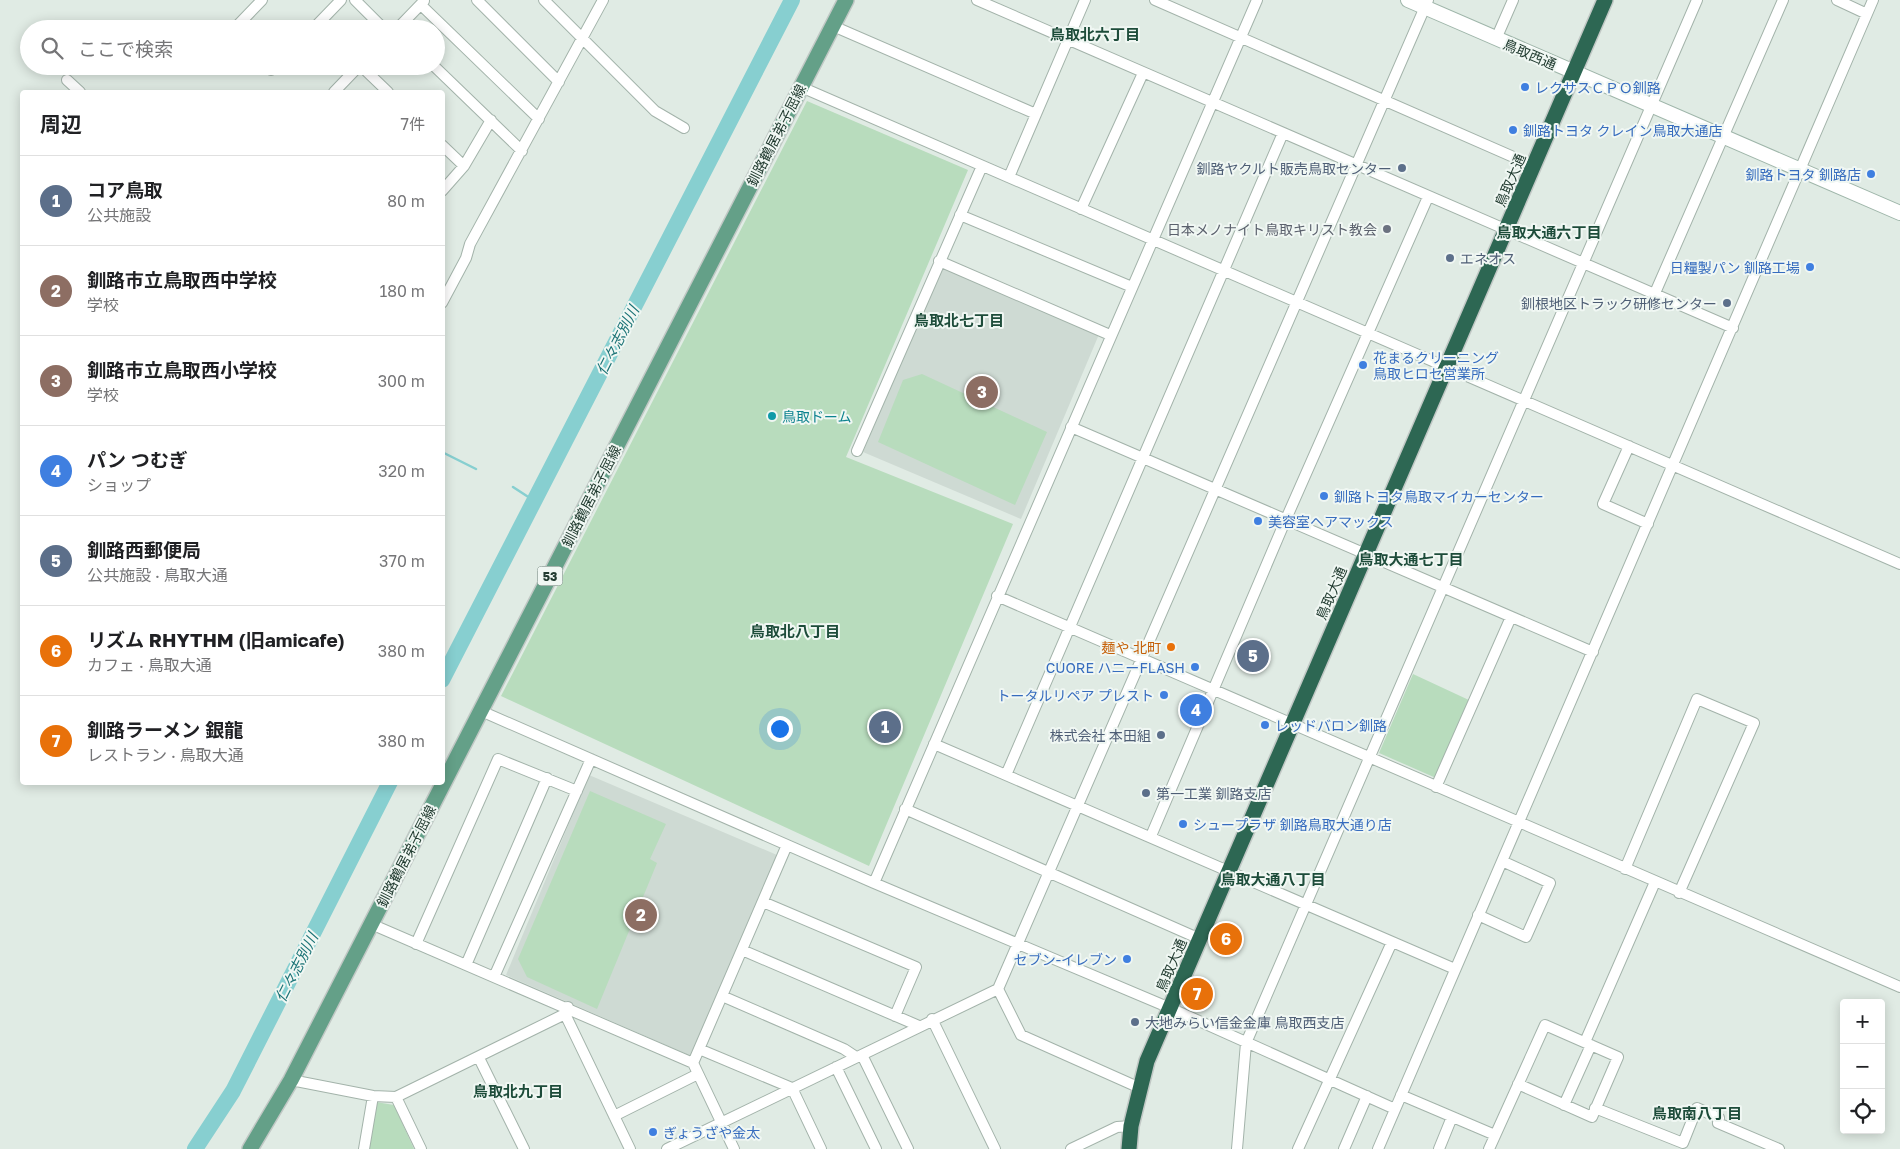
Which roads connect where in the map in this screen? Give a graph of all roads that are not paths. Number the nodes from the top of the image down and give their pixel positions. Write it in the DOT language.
graph roads {
  1 [pos="262,0"];
  2 [pos="342,0"];
  3 [pos="355,0"];
  4 [pos="477,0"];
  5 [pos="544,0"];
  6 [pos="603,0"];
  7 [pos="846,0"];
  8 [pos="977,0"];
  9 [pos="1085,0"];
  10 [pos="1154,0"];
  11 [pos="1257,0"];
  12 [pos="1408,0"];
  13 [pos="1513,0"];
  14 [pos="1605,0"];
  15 [pos="1697,0"];
  16 [pos="1782,0"];
  17 [pos="1837,0"];
  18 [pos="1874,0"];
  19 [pos="423,2"];
  20 [pos="1426,4"];
  21 [pos="1868,14"];
  22 [pos="243,20"];
  23 [pos="322,20"];
  24 [pos="375,20"];
  25 [pos="406,20"];
  26 [pos="441,20"];
  27 [pos="445,24"];
  28 [pos="833,26"];
  29 [pos="1240,37"];
  30 [pos="582,39"];
  31 [pos="1496,39"];
  32 [pos="1068,40"];
  33 [pos="1574,72"];
  34 [pos="1143,73"];
  35 [pos="351,75"];
  36 [pos="370,75"];
  37 [pos="444,75"];
  38 [pos="67,80"];
  39 [pos="559,82"];
  40 [pos="801,87"];
  41 [pos="78,90"];
  42 [pos="336,90"];
  43 [pos="386,90"];
  44 [pos="1385,101"];
  45 [pos="1212,102"];
  46 [pos="1651,105"];
  47 [pos="1036,114"];
  48 [pos="539,119"];
  49 [pos="491,120"];
  50 [pos="684,128"];
  51 [pos="1283,133"];
  52 [pos="1723,137"];
  53 [pos="445,148"];
  54 [pos="522,151"];
  55 [pos="1355,165"];
  56 [pos="464,166"];
  57 [pos="982,166"];
  58 [pos="1534,166"];
  59 [pos="1801,170"];
  60 [pos="1009,177"];
  61 [pos="445,188"];
  62 [pos="1428,197"];
  63 [pos="1081,209"];
  64 [pos="1900,213"];
  65 [pos="960,215"];
  66 [pos="1506,231"];
  67 [pos="1152,240"];
  68 [pos="939,261"];
  69 [pos="1582,263"];
  70 [pos="1223,271"];
  71 [pos="1132,287"];
  72 [pos="1655,293"];
  73 [pos="445,297"];
  74 [pos="1296,303"];
  75 [pos="1733,328"];
  76 [pos="1368,334"];
  77 [pos="1110,335"];
  78 [pos="1446,367"];
  79 [pos="1524,400"];
  80 [pos="1072,427"];
  81 [pos="1629,446"];
  82 [pos="857,451"];
  83 [pos="1143,458"];
  84 [pos="1673,466"];
  85 [pos="1215,489"];
  86 [pos="1286,519"];
  87 [pos="1648,524"];
  88 [pos="1365,554"];
  89 [pos="1900,564"];
  90 [pos="1443,587"];
  91 [pos="997,596"];
  92 [pos="1511,616"];
  93 [pos="1069,629"];
  94 [pos="1593,652"];
  95 [pos="1140,660"];
  96 [pos="1214,691"];
  97 [pos="481,711"];
  98 [pos="1292,724"];
  99 [pos="934,744"];
  100 [pos="1370,758"];
  101 [pos="591,760"];
  102 [pos="1006,775"];
  103 [pos="547,778"];
  104 [pos="445,781"];
  105 [pos="443,785"];
  106 [pos="1436,787"];
  107 [pos="577,791"];
  108 [pos="1077,806"];
  109 [pos="906,809"];
  110 [pos="1518,823"];
  111 [pos="1151,836"];
  112 [pos="787,845"];
  113 [pos="1502,861"];
  114 [pos="1625,869"];
  115 [pos="1049,871"];
  116 [pos="1227,872"];
  117 [pos="1656,882"];
  118 [pos="874,883"];
  119 [pos="1679,893"];
  120 [pos="763,902"];
  121 [pos="1305,904"];
  122 [pos="1478,916"];
  123 [pos="371,924"];
  124 [pos="1200,939"];
  125 [pos="1392,942"];
  126 [pos="1018,943"];
  127 [pos="416,944"];
  128 [pos="742,950"];
  129 [pos="466,965"];
  130 [pos="1455,969"];
  131 [pos="494,977"];
  132 [pos="1900,987"];
  133 [pos="998,989"];
  134 [pos="722,996"];
  135 [pos="1170,1008"];
  136 [pos="566,1011"];
  137 [pos="895,1016"];
  138 [pos="932,1020"];
  139 [pos="919,1026"];
  140 [pos="1246,1043"];
  141 [pos="1588,1044"];
  142 [pos="699,1049"];
  143 [pos="859,1056"];
  144 [pos="479,1058"];
  145 [pos="693,1063"];
  146 [pos="836,1067"];
  147 [pos="698,1074"];
  148 [pos="1330,1079"];
  149 [pos="291,1080"];
  150 [pos="1518,1084"];
  151 [pos="792,1088"];
  152 [pos="1140,1088"];
  153 [pos="1401,1095"];
  154 [pos="373,1096"];
  155 [pos="1367,1096"];
  156 [pos="396,1097"];
  157 [pos="1564,1104"];
  158 [pos="1395,1108"];
  159 [pos="1596,1108"];
  160 [pos="614,1116"];
  161 [pos="1452,1117"];
  162 [pos="722,1123"];
  163 [pos="1132,1126"];
  164 [pos="1495,1135"];
  165 [pos="1757,1145"];
  166 [pos="1682,1146"];
  167 [pos="250,1149"];
  168 [pos="364,1149"];
  169 [pos="421,1149"];
  170 [pos="524,1149"];
  171 [pos="630,1149"];
  172 [pos="667,1149"];
  173 [pos="734,1149"];
  174 [pos="821,1149"];
  175 [pos="876,1149"];
  176 [pos="908,1149"];
  177 [pos="995,1149"];
  178 [pos="1071,1149"];
  179 [pos="1129,1149"];
  180 [pos="1237,1149"];
  181 [pos="1298,1149"];
  182 [pos="1344,1149"];
  183 [pos="1378,1149"];
  184 [pos="1439,1149"];
  185 [pos="1489,1149"];
  186 [pos="1779,1149"];
  1 -- 22 [label="street"];
  2 -- 23 [label="street"];
  3 -- 24 [label="street"];
  4 -- 39 [label="street"];
  5 -- 30 [label="street"];
  6 -- 30 [label="street"];
  7 -- 28 [label="main road, 釧路鶴居弟子屈線 / 53"];
  8 -- 32 [label="street"];
  9 -- 32 [label="street"];
  10 -- 29 [label="street"];
  11 -- 29 [label="street"];
  12 -- 20 [label="street, 鳥取西通"];
  13 -- 31 [label="street"];
  14 -- 33 [label="highway, 鳥取大通"];
  15 -- 46 [label="street"];
  16 -- 52 [label="street"];
  17 -- 21 [label="street"];
  18 -- 21 [label="street"];
  19 -- 25 [label="street"];
  19 -- 26 [label="street"];
  20 -- 31 [label="street, 鳥取西通"];
  20 -- 44 [label="street"];
  21 -- 59 [label="street"];
  27 -- 48 [label="street"];
  28 -- 40 [label="main road, 釧路鶴居弟子屈線 / 53"];
  28 -- 47 [label="street"];
  29 -- 44 [label="street"];
  29 -- 45 [label="street"];
  30 -- 39 [label="street"];
  30 -- 50 [label="street"];
  31 -- 33 [label="street, 鳥取西通"];
  32 -- 34 [label="street"];
  32 -- 47 [label="street"];
  33 -- 46 [label="street, 鳥取西通"];
  33 -- 58 [label="highway, 鳥取大通"];
  34 -- 45 [label="street"];
  34 -- 63 [label="street"];
  35 -- 42 [label="street"];
  36 -- 43 [label="street"];
  37 -- 49 [label="street"];
  38 -- 41 [label="street"];
  39 -- 48 [label="street"];
  40 -- 57 [label="street"];
  40 -- 97 [label="main road, 釧路鶴居弟子屈線 / 53"];
  44 -- 55 [label="street"];
  44 -- 58 [label="street"];
  45 -- 51 [label="street"];
  45 -- 67 [label="street"];
  46 -- 52 [label="street, 鳥取西通"];
  46 -- 69 [label="street"];
  47 -- 60 [label="street"];
  48 -- 54 [label="street"];
  49 -- 54 [label="street"];
  49 -- 56 [label="street"];
  51 -- 55 [label="street"];
  51 -- 70 [label="street"];
  52 -- 59 [label="street, 鳥取西通"];
  52 -- 72 [label="street"];
  53 -- 56 [label="street"];
  54 -- 73 [label="street"];
  55 -- 62 [label="street"];
  55 -- 74 [label="street"];
  56 -- 61 [label="street"];
  57 -- 60 [label="street"];
  57 -- 65 [label="street"];
  58 -- 66 [label="highway, 鳥取大通"];
  59 -- 64 [label="street, 鳥取西通"];
  59 -- 75 [label="street"];
  60 -- 63 [label="street"];
  62 -- 66 [label="street"];
  62 -- 76 [label="street"];
  63 -- 67 [label="street"];
  65 -- 68 [label="street"];
  65 -- 71 [label="street"];
  66 -- 69 [label="street"];
  66 -- 78 [label="highway, 鳥取大通"];
  67 -- 70 [label="street"];
  67 -- 71 [label="street"];
  68 -- 77 [label="street"];
  68 -- 82 [label="street"];
  69 -- 72 [label="street"];
  69 -- 79 [label="street"];
  70 -- 74 [label="street"];
  70 -- 83 [label="street"];
  71 -- 77 [label="street"];
  72 -- 75 [label="street"];
  74 -- 76 [label="street"];
  74 -- 85 [label="street"];
  75 -- 84 [label="street"];
  76 -- 78 [label="street"];
  76 -- 86 [label="street"];
  77 -- 80 [label="street"];
  78 -- 79 [label="street"];
  78 -- 88 [label="highway, 鳥取大通"];
  79 -- 81 [label="street"];
  79 -- 90 [label="street"];
  80 -- 83 [label="street"];
  80 -- 91 [label="street"];
  81 -- 84 [label="street"];
  81 -- 87 [label="street"];
  83 -- 85 [label="street"];
  83 -- 93 [label="street"];
  84 -- 87 [label="street"];
  84 -- 89 [label="street"];
  85 -- 86 [label="street"];
  85 -- 95 [label="street"];
  86 -- 88 [label="street"];
  86 -- 96 [label="street"];
  87 -- 94 [label="street"];
  88 -- 90 [label="street"];
  88 -- 98 [label="highway, 鳥取大通"];
  90 -- 92 [label="street"];
  90 -- 100 [label="street"];
  91 -- 93 [label="street"];
  91 -- 99 [label="street"];
  92 -- 94 [label="street"];
  92 -- 106 [label="street"];
  93 -- 95 [label="street"];
  93 -- 102 [label="street"];
  94 -- 110 [label="street"];
  95 -- 96 [label="street"];
  95 -- 108 [label="street"];
  96 -- 98 [label="street"];
  96 -- 111 [label="street"];
  97 -- 101 [label="street"];
  97 -- 104 [label="main road, 釧路鶴居弟子屈線 / 53"];
  98 -- 100 [label="street"];
  98 -- 116 [label="highway, 鳥取大通"];
  99 -- 102 [label="street"];
  99 -- 109 [label="street"];
  100 -- 106 [label="street"];
  100 -- 121 [label="street"];
  101 -- 107 [label="street"];
  101 -- 112 [label="street"];
  102 -- 108 [label="street"];
  103 -- 107 [label="street"];
  103 -- 127 [label="street"];
  103 -- 129 [label="street"];
  105 -- 123 [label="main road, 釧路鶴居弟子屈線 / 53"];
  106 -- 110 [label="street"];
  107 -- 131 [label="street"];
  108 -- 111 [label="street"];
  108 -- 115 [label="street"];
  109 -- 115 [label="street"];
  109 -- 118 [label="street"];
  110 -- 113 [label="street"];
  110 -- 114 [label="street"];
  111 -- 116 [label="street"];
  112 -- 118 [label="street"];
  112 -- 120 [label="street"];
  113 -- 122 [label="street"];
  113 -- 122 [label="street"];
  114 -- 117 [label="street"];
  114 -- 119 [label="street"];
  115 -- 124 [label="street"];
  115 -- 126 [label="street"];
  116 -- 121 [label="street"];
  116 -- 124 [label="highway, 鳥取大通"];
  117 -- 119 [label="street"];
  117 -- 141 [label="street"];
  118 -- 126 [label="street"];
  119 -- 132 [label="street"];
  120 -- 128 [label="street"];
  120 -- 137 [label="street"];
  121 -- 125 [label="street"];
  121 -- 140 [label="street"];
  122 -- 130 [label="street"];
  123 -- 127 [label="street"];
  123 -- 149 [label="main road, 釧路鶴居弟子屈線 / 53"];
  124 -- 135 [label="highway, 鳥取大通"];
  125 -- 130 [label="street"];
  125 -- 148 [label="street"];
  126 -- 133 [label="street"];
  126 -- 135 [label="street"];
  127 -- 129 [label="street"];
  128 -- 134 [label="street"];
  128 -- 137 [label="street"];
  129 -- 131 [label="street"];
  130 -- 153 [label="street"];
  131 -- 136 [label="street"];
  133 -- 138 [label="street"];
  133 -- 152 [label="street"];
  134 -- 142 [label="street"];
  134 -- 143 [label="street"];
  135 -- 140 [label="street"];
  135 -- 152 [label="highway, 鳥取大通"];
  136 -- 144 [label="street"];
  136 -- 145 [label="street"];
  136 -- 160 [label="street"];
  137 -- 139 [label="street"];
  138 -- 139 [label="street"];
  138 -- 177 [label="street"];
  139 -- 143 [label="street"];
  140 -- 148 [label="street"];
  140 -- 180 [label="street"];
  141 -- 150 [label="street"];
  141 -- 157 [label="street"];
  141 -- 159 [label="street"];
  142 -- 145 [label="street"];
  142 -- 151 [label="street"];
  143 -- 146 [label="street"];
  143 -- 176 [label="street"];
  144 -- 156 [label="street"];
  144 -- 170 [label="street"];
  145 -- 147 [label="street"];
  146 -- 151 [label="street"];
  146 -- 175 [label="street"];
  147 -- 160 [label="street"];
  147 -- 162 [label="street"];
  148 -- 155 [label="street"];
  148 -- 181 [label="street"];
  149 -- 154 [label="street"];
  149 -- 167 [label="main road, 釧路鶴居弟子屈線 / 53"];
  150 -- 157 [label="street"];
  150 -- 164 [label="street"];
  151 -- 162 [label="street"];
  151 -- 174 [label="street"];
  152 -- 163 [label="highway, 鳥取大通"];
  153 -- 158 [label="street"];
  153 -- 161 [label="street"];
  154 -- 156 [label="street"];
  154 -- 168 [label="street"];
  155 -- 158 [label="street"];
  155 -- 182 [label="street"];
  156 -- 169 [label="street"];
  157 -- 159 [label="street"];
  158 -- 183 [label="street"];
  159 -- 166 [label="street"];
  160 -- 171 [label="street"];
  161 -- 164 [label="street"];
  161 -- 184 [label="street"];
  162 -- 172 [label="street"];
  162 -- 173 [label="street"];
  163 -- 178 [label="street"];
  163 -- 179 [label="highway, 鳥取大通"];
  164 -- 185 [label="street"];
  165 -- 166 [label="street"];
  165 -- 186 [label="street"];
}
